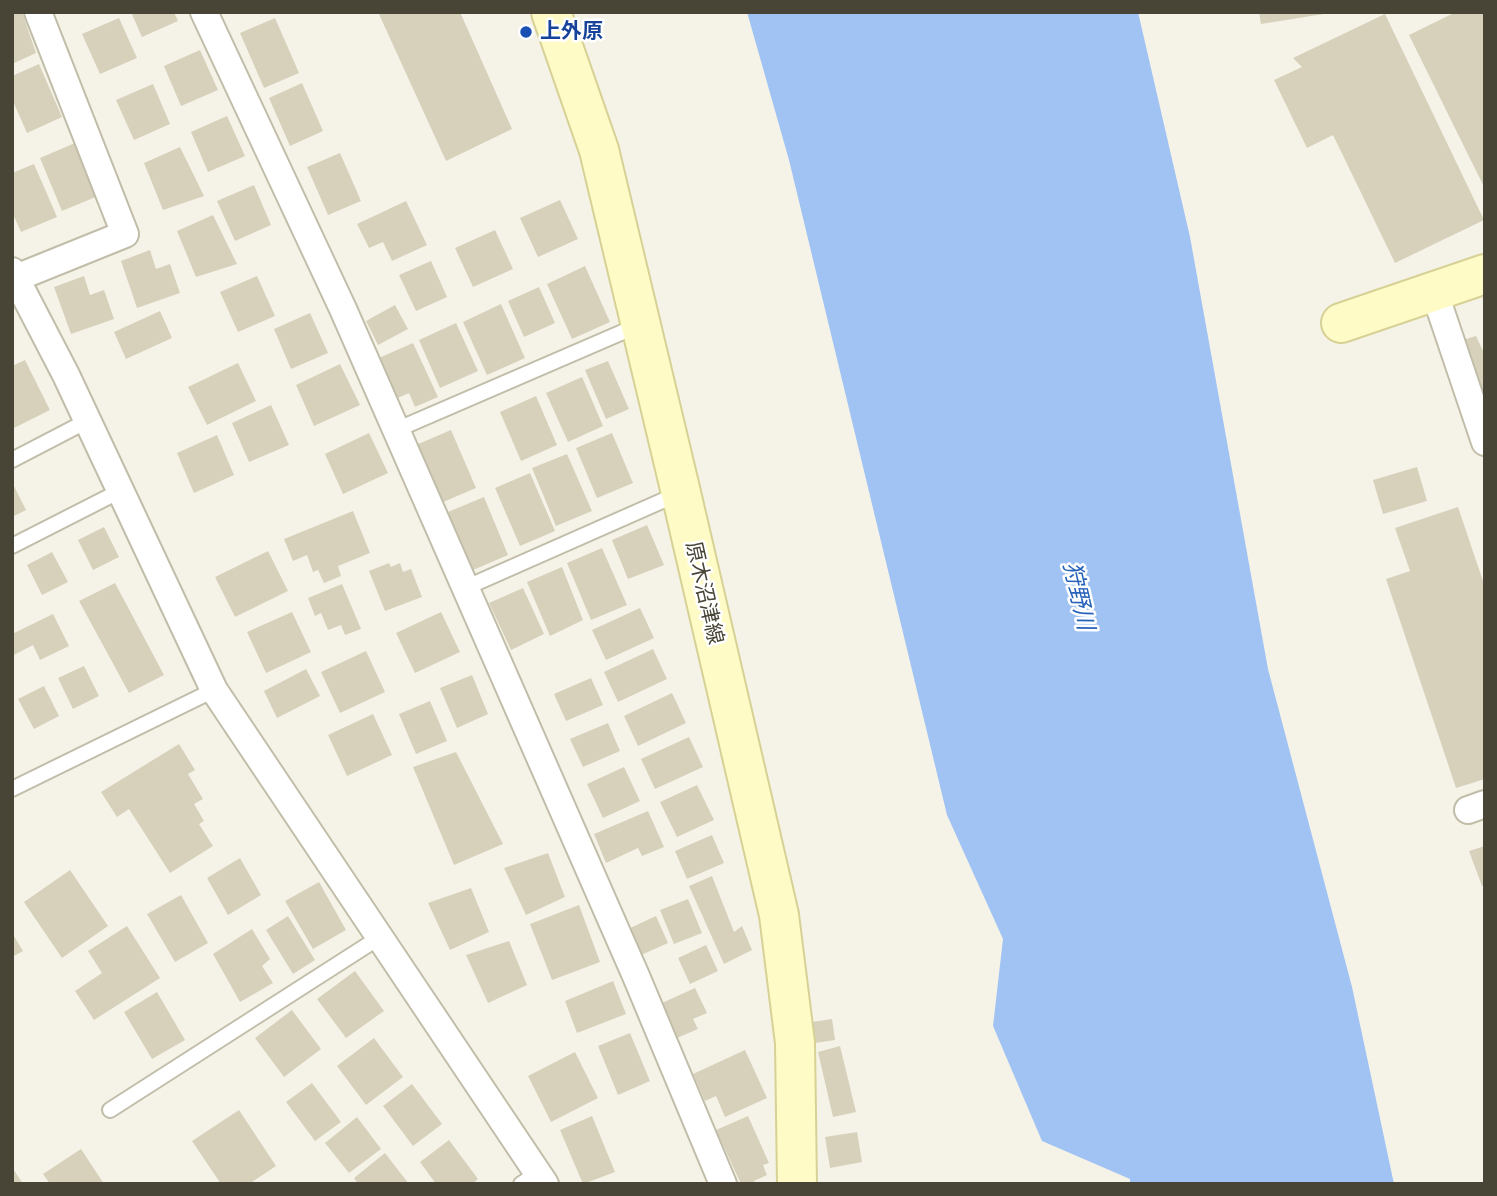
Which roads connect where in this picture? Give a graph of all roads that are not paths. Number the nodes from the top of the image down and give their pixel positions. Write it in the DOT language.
graph roads {
  1 [pos="38,12"];
  2 [pos="204,12"];
  3 [pos="551,12"];
  4 [pos="14,274"];
  5 [pos="1485,274"];
  6 [pos="1434,291"];
  7 [pos="1340,323"];
  8 [pos="641,324"];
  9 [pos="87,421"];
  10 [pos="396,430"];
  11 [pos="1485,442"];
  12 [pos="12,460"];
  13 [pos="120,491"];
  14 [pos="681,493"];
  15 [pos="12,546"];
  16 [pos="466,588"];
  17 [pos="214,690"];
  18 [pos="12,789"];
  19 [pos="380,937"];
  20 [pos="110,1110"];
  21 [pos="535,1180"];
  22 [pos="723,1184"];
  23 [pos="797,1184"];
  1 -- 4 [label="street"];
  2 -- 10 [label="street"];
  3 -- 8 [label="main road, 原木沼津線"];
  4 -- 9 [label="street"];
  5 -- 6 [label="main road"];
  6 -- 7 [label="main road"];
  6 -- 11 [label="street"];
  8 -- 10 [label="lane"];
  8 -- 14 [label="main road, 原木沼津線"];
  9 -- 12 [label="lane"];
  9 -- 13 [label="street"];
  10 -- 16 [label="street"];
  13 -- 15 [label="lane"];
  13 -- 17 [label="street"];
  14 -- 16 [label="lane"];
  14 -- 23 [label="main road, 原木沼津線"];
  16 -- 22 [label="street"];
  17 -- 18 [label="lane"];
  17 -- 19 [label="street"];
  19 -- 20 [label="lane"];
  19 -- 21 [label="street"];
}
